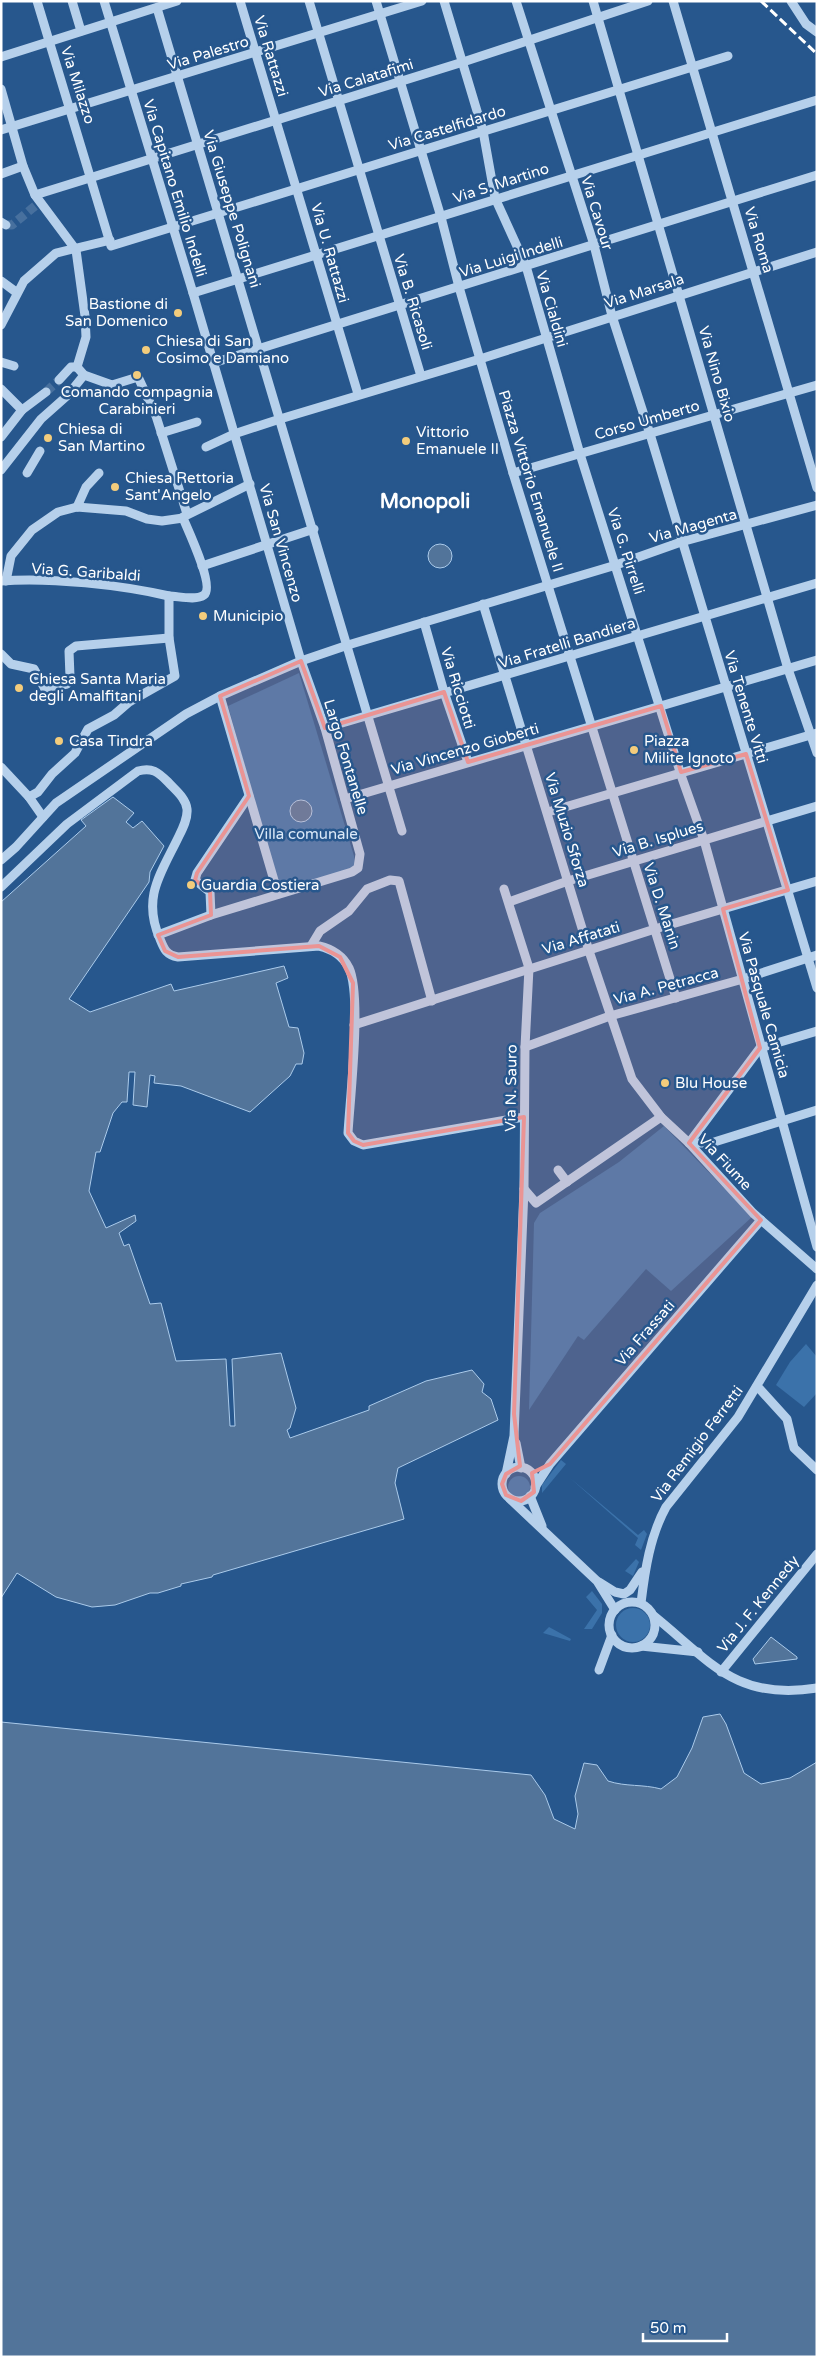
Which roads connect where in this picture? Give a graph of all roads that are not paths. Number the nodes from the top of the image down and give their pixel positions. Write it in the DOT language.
graph roads {
  1 [pos="37,1"];
  2 [pos="72,1"];
  3 [pos="104,1"];
  4 [pos="178,1"];
  5 [pos="240,1"];
  6 [pos="309,1"];
  7 [pos="376,1"];
  8 [pos="422,1"];
  9 [pos="444,1"];
  10 [pos="516,1"];
  11 [pos="594,1"];
  12 [pos="648,1"];
  13 [pos="673,1"];
  14 [pos="791,1"];
  15 [pos="157,8"];
  16 [pos="380,14"];
  17 [pos="598,18"];
  18 [pos="110,22"];
  19 [pos="81,31"];
  20 [pos="817,32"];
  21 [pos="319,33"];
  22 [pos="49,41"];
  23 [pos="527,41"];
  24 [pos="256,52"];
  25 [pos="728,56"];
  26 [pos="1,57"];
  27 [pos="463,62"];
  28 [pos="693,67"];
  29 [pos="177,76"];
  30 [pos="400,82"];
  31 [pos="1,89"];
  32 [pos="619,90"];
  33 [pos="131,91"];
  34 [pos="817,100"];
  35 [pos="338,101"];
  36 [pos="72,110"];
  37 [pos="550,111"];
  38 [pos="276,119"];
  39 [pos="14,127"];
  40 [pos="1,130"];
  41 [pos="483,131"];
  42 [pos="712,132"];
  43 [pos="198,144"];
  44 [pos="421,150"];
  45 [pos="638,155"];
  46 [pos="152,158"];
  47 [pos="23,166"];
  48 [pos="358,169"];
  49 [pos="1,174"];
  50 [pos="571,175"];
  51 [pos="817,175"];
  52 [pos="92,177"];
  53 [pos="298,188"];
  54 [pos="495,198"];
  55 [pos="36,201"];
  56 [pos="733,202"];
  57 [pos="219,213"];
  58 [pos="441,217"];
  59 [pos="659,225"];
  60 [pos="173,227"];
  61 [pos="379,236"];
  62 [pos="111,243"];
  63 [pos="594,245"];
  64 [pos="76,250"];
  65 [pos="817,252"];
  66 [pos="318,256"];
  67 [pos="526,266"];
  68 [pos="754,270"];
  69 [pos="240,279"];
  70 [pos="1,282"];
  71 [pos="458,287"];
  72 [pos="16,292"];
  73 [pos="193,293"];
  74 [pos="679,294"];
  75 [pos="400,306"];
  76 [pos="612,316"];
  77 [pos="1,325"];
  78 [pos="337,326"];
  79 [pos="546,337"];
  80 [pos="260,349"];
  81 [pos="480,359"];
  82 [pos="1,362"];
  83 [pos="212,363"];
  84 [pos="14,366"];
  85 [pos="77,367"];
  86 [pos="84,375"];
  87 [pos="421,376"];
  88 [pos="59,380"];
  89 [pos="817,385"];
  90 [pos="1,389"];
  91 [pos="46,392"];
  92 [pos="790,393"];
  93 [pos="358,394"];
  94 [pos="22,410"];
  95 [pos="714,415"];
  96 [pos="280,419"];
  97 [pos="198,422"];
  98 [pos="161,433"];
  99 [pos="234,434"];
  100 [pos="650,434"];
  101 [pos="1,437"];
  102 [pos="206,447"];
  103 [pos="40,451"];
  104 [pos="580,454"];
  105 [pos="1,470"];
  106 [pos="99,473"];
  107 [pos="513,473"];
  108 [pos="27,474"];
  109 [pos="250,484"];
  110 [pos="817,488"];
  111 [pos="817,505"];
  112 [pos="77,507"];
  113 [pos="185,516"];
  114 [pos="746,525"];
  115 [pos="314,530"];
  116 [pos="681,542"];
  117 [pos="267,545"];
  118 [pos="616,565"];
  119 [pos="202,566"];
  120 [pos="3,581"];
  121 [pos="817,583"];
  122 [pos="549,585"];
  123 [pos="169,596"];
  124 [pos="768,598"];
  125 [pos="483,604"];
  126 [pos="704,617"];
  127 [pos="424,622"];
  128 [pos="639,635"];
  129 [pos="169,638"];
  130 [pos="348,645"];
  131 [pos="1,654"];
  132 [pos="572,656"];
  133 [pos="817,660"];
  134 [pos="301,661"];
  135 [pos="788,669"];
  136 [pos="506,676"];
  137 [pos="726,687"];
  138 [pos="444,692"];
  139 [pos="220,696"];
  140 [pos="660,706"];
  141 [pos="367,714"];
  142 [pos="592,726"];
  143 [pos="325,728"];
  144 [pos="814,734"];
  145 [pos="527,746"];
  146 [pos="817,753"];
  147 [pos="746,754"];
  148 [pos="468,762"];
  149 [pos="1,768"];
  150 [pos="681,772"];
  151 [pos="389,786"];
  152 [pos="612,793"];
  153 [pos="249,796"];
  154 [pos="29,797"];
  155 [pos="345,799"];
  156 [pos="817,806"];
  157 [pos="548,812"];
  158 [pos="44,817"];
  159 [pos="767,820"];
  160 [pos="402,831"];
  161 [pos="704,840"];
  162 [pos="1,860"];
  163 [pos="634,861"];
  164 [pos="568,881"];
  165 [pos="817,881"];
  166 [pos="1,888"];
  167 [pos="504,889"];
  168 [pos="788,890"];
  169 [pos="278,894"];
  170 [pos="509,902"];
  171 [pos="722,909"];
  172 [pos="211,916"];
  173 [pos="655,929"];
  174 [pos="158,935"];
  175 [pos="311,946"];
  176 [pos="589,951"];
  177 [pos="812,957"];
  178 [pos="530,968"];
  179 [pos="743,979"];
  180 [pos="817,988"];
  181 [pos="676,998"];
  182 [pos="432,1001"];
  183 [pos="610,1016"];
  184 [pos="354,1024"];
  185 [pos="817,1031"];
  186 [pos="525,1047"];
  187 [pos="760,1048"];
  188 [pos="626,1064"];
  189 [pos="817,1110"];
  190 [pos="524,1117"];
  191 [pos="661,1117"];
  192 [pos="783,1120"];
  193 [pos="689,1143"];
  194 [pos="558,1170"];
  195 [pos="567,1182"];
  196 [pos="524,1189"];
  197 [pos="761,1220"];
  198 [pos="817,1247"];
  199 [pos="817,1269"];
  200 [pos="817,1285"];
  201 [pos="757,1386"];
  202 [pos="514,1436"];
  203 [pos="550,1464"];
  204 [pos="521,1468"];
  205 [pos="817,1470"];
  206 [pos="530,1472"];
  207 [pos="506,1474"];
  208 [pos="535,1487"];
  209 [pos="530,1496"];
  210 [pos="510,1499"];
  211 [pos="543,1529"];
  212 [pos="817,1554"];
  213 [pos="645,1568"];
  214 [pos="597,1581"];
  215 [pos="641,1604"];
  216 [pos="615,1610"];
  217 [pos="654,1616"];
  218 [pos="612,1635"];
  219 [pos="640,1646"];
  220 [pos="698,1652"];
  221 [pos="599,1670"];
  222 [pos="721,1672"];
  223 [pos="817,1688"];
  1 -- 22 [label="street, Via Milazzo"];
  2 -- 19 [label="street"];
  3 -- 18 [label="street, Via Capitano Emilio Indelli"];
  4 -- 15 [label="street"];
  5 -- 24 [label="street, Via Rattazzi"];
  6 -- 21 [label="street, Via B. Ricasoli"];
  7 -- 16 [label="street, Piazza Vittorio Emanuele II"];
  8 -- 16 [label="street, Via Palestro"];
  9 -- 27 [label="street, Via Cialdini"];
  10 -- 23 [label="street, Via Cavour"];
  11 -- 17 [label="street, Via Nino Bixio"];
  12 -- 17 [label="street, Via Calatafimi"];
  13 -- 28 [label="street, Via Roma"];
  14 -- 20 [label="street"];
  15 -- 18 [label="street"];
  15 -- 29 [label="street, Via Giuseppe Polignani"];
  16 -- 21 [label="street, Via Palestro"];
  16 -- 30 [label="street, Piazza Vittorio Emanuele II"];
  17 -- 23 [label="street, Via Calatafimi"];
  17 -- 32 [label="street, Via Nino Bixio"];
  18 -- 19 [label="street"];
  18 -- 33 [label="street, Via Capitano Emilio Indelli"];
  19 -- 22 [label="street"];
  21 -- 24 [label="street, Via Palestro"];
  21 -- 35 [label="street, Via B. Ricasoli"];
  22 -- 26 [label="street"];
  22 -- 36 [label="street, Via Milazzo"];
  23 -- 27 [label="street, Via Calatafimi"];
  23 -- 37 [label="street, Via Cavour"];
  24 -- 29 [label="street, Via Palestro"];
  24 -- 38 [label="street, Via Rattazzi"];
  25 -- 28 [label="street, Via Castelfidardo"];
  27 -- 30 [label="street, Via Calatafimi"];
  27 -- 41 [label="street, Via Cialdini"];
  28 -- 32 [label="street, Via Castelfidardo"];
  28 -- 42 [label="street, Via Roma"];
  29 -- 33 [label="street, Via Palestro"];
  29 -- 43 [label="street, Via Giuseppe Polignani"];
  30 -- 35 [label="street, Via Calatafimi"];
  30 -- 44 [label="street, Piazza Vittorio Emanuele II"];
  31 -- 39 [label="street"];
  32 -- 37 [label="street, Via Castelfidardo"];
  32 -- 45 [label="street, Via Nino Bixio"];
  33 -- 36 [label="street, Via Palestro"];
  33 -- 46 [label="street, Via Capitano Emilio Indelli"];
  34 -- 42 [label="street, Via S. Martino"];
  35 -- 38 [label="street, Via Calatafimi"];
  35 -- 48 [label="street, Via B. Ricasoli"];
  36 -- 39 [label="street, Via Palestro"];
  36 -- 52 [label="street, Via Milazzo"];
  37 -- 41 [label="street, Via Castelfidardo"];
  37 -- 50 [label="street, Via Cavour"];
  38 -- 43 [label="street, Via Calatafimi"];
  38 -- 53 [label="street, Via U. Rattazzi"];
  39 -- 40 [label="street, Via Palestro"];
  39 -- 47 [label="street"];
  41 -- 44 [label="street, Via Castelfidardo"];
  41 -- 54 [label="street, Via Cialdini"];
  42 -- 45 [label="street, Via S. Martino"];
  42 -- 56 [label="street, Via Roma"];
  43 -- 46 [label="street, Via Calatafimi"];
  43 -- 57 [label="street, Via Giuseppe Polignani"];
  44 -- 48 [label="street, Via Castelfidardo"];
  44 -- 58 [label="street, Piazza Vittorio Emanuele II"];
  45 -- 50 [label="street, Via S. Martino"];
  45 -- 59 [label="street, Via Nino Bixio"];
  46 -- 52 [label="street, Via Calatafimi"];
  46 -- 60 [label="street, Via Capitano Emilio Indelli"];
  47 -- 49 [label="street"];
  47 -- 55 [label="street"];
  48 -- 53 [label="street, Via Castelfidardo"];
  48 -- 61 [label="street, Via B. Ricasoli"];
  50 -- 54 [label="street, Via S. Martino"];
  50 -- 63 [label="street, Via Cavour"];
  51 -- 56 [label="street, Via Luigi Indelli"];
  52 -- 55 [label="street, Via Calatafimi"];
  52 -- 62 [label="street, Via Milazzo"];
  53 -- 57 [label="street, Via Castelfidardo"];
  53 -- 66 [label="street, Via U. Rattazzi"];
  54 -- 58 [label="street, Via S. Martino"];
  54 -- 67 [label="street, Via Cialdini"];
  55 -- 64 [label="street"];
  56 -- 59 [label="street, Via Luigi Indelli"];
  56 -- 68 [label="street, Via Roma"];
  57 -- 60 [label="street, Via Castelfidardo"];
  57 -- 69 [label="street, Via Giuseppe Polignani"];
  58 -- 61 [label="street, Via S. Martino"];
  58 -- 71 [label="street, Piazza Vittorio Emanuele II"];
  59 -- 63 [label="street, Via Luigi Indelli"];
  59 -- 74 [label="street, Via Nino Bixio"];
  60 -- 62 [label="street, Via Castelfidardo"];
  60 -- 73 [label="street, Via Capitano Emilio Indelli"];
  61 -- 66 [label="street, Via S. Martino"];
  61 -- 75 [label="street, Via B. Ricasoli"];
  62 -- 64 [label="street, Via Castelfidardo"];
  63 -- 67 [label="street, Via Luigi Indelli"];
  63 -- 76 [label="street, Via Cavour"];
  64 -- 72 [label="street, Via Castelfidardo"];
  64 -- 85 [label="street"];
  65 -- 68 [label="street, Via Marsala"];
  66 -- 69 [label="street, Via S. Martino"];
  66 -- 78 [label="street, Via U. Rattazzi"];
  67 -- 71 [label="street, Via Luigi Indelli"];
  67 -- 79 [label="street, Via Cialdini"];
  68 -- 74 [label="street, Via Marsala"];
  68 -- 92 [label="street, Via Roma"];
  69 -- 73 [label="street, Via S. Martino"];
  69 -- 80 [label="street, Via Giuseppe Polignani"];
  70 -- 72 [label="street"];
  71 -- 75 [label="street, Via Luigi Indelli"];
  71 -- 81 [label="street, Piazza Vittorio Emanuele II"];
  72 -- 77 [label="street, Via Castelfidardo"];
  73 -- 83 [label="street, Via Capitano Emilio Indelli"];
  74 -- 76 [label="street, Via Marsala"];
  74 -- 95 [label="street, Via Nino Bixio"];
  75 -- 78 [label="street, Via Luigi Indelli"];
  75 -- 87 [label="street, Via B. Ricasoli"];
  76 -- 79 [label="street, Via Marsala"];
  76 -- 100 [label="street, Via Cavour"];
  78 -- 80 [label="street, Via Luigi Indelli"];
  78 -- 93 [label="street, Via U. Rattazzi"];
  79 -- 81 [label="street, Via Marsala"];
  79 -- 104 [label="street, Via Cialdini"];
  80 -- 83 [label="street, Via Luigi Indelli"];
  80 -- 96 [label="street, Via Giuseppe Polignani"];
  81 -- 87 [label="street"];
  81 -- 107 [label="street, Piazza Vittorio Emanuele II"];
  82 -- 84 [label="street"];
  83 -- 99 [label="street, Via San Vincenzo"];
  85 -- 86 [label="street"];
  85 -- 88 [label="street"];
  86 -- 98 [label="street"];
  86 -- 105 [label="street"];
  87 -- 93 [label="street"];
  89 -- 92 [label="street, Corso Umberto"];
  90 -- 94 [label="street"];
  91 -- 94 [label="street"];
  92 -- 95 [label="street, Corso Umberto"];
  92 -- 110 [label="street, Via Roma"];
  93 -- 96 [label="street"];
  94 -- 101 [label="street"];
  95 -- 100 [label="street, Corso Umberto"];
  95 -- 114 [label="street, Via Nino Bixio"];
  96 -- 99 [label="street"];
  96 -- 115 [label="street"];
  97 -- 98 [label="street"];
  98 -- 113 [label="street"];
  99 -- 102 [label="street"];
  99 -- 109 [label="street, Via San Vincenzo"];
  100 -- 104 [label="street, Corso Umberto"];
  100 -- 116 [label="street, Via Tenente Vitti"];
  103 -- 108 [label="street"];
  104 -- 107 [label="street, Corso Umberto"];
  104 -- 118 [label="street, Via G. Pirrelli"];
  106 -- 112 [label="street"];
  107 -- 122 [label="street, Piazza Vittorio Emanuele II"];
  109 -- 113 [label="street"];
  109 -- 117 [label="street, Via San Vincenzo"];
  111 -- 114 [label="street, Via Magenta"];
  112 -- 113 [label="street"];
  112 -- 120 [label="street"];
  113 -- 119 [label="street"];
  114 -- 116 [label="street, Via Magenta"];
  114 -- 124 [label="street, Via Nino Bixio"];
  115 -- 117 [label="street"];
  115 -- 130 [label="street"];
  116 -- 118 [label="street, Via Magenta"];
  116 -- 126 [label="street, Via Tenente Vitti"];
  117 -- 119 [label="street"];
  117 -- 134 [label="street, Via San Vincenzo"];
  118 -- 122 [label="street, Via Magenta"];
  118 -- 128 [label="street, Via G. Pirrelli"];
  119 -- 123 [label="street, Via G. Garibaldi"];
  120 -- 123 [label="street, Via G. Garibaldi"];
  121 -- 124 [label="street, Via Fratelli Bandiera"];
  122 -- 125 [label="street, Piazza Vittorio Emanuele II"];
  122 -- 132 [label="street"];
  123 -- 129 [label="street"];
  124 -- 126 [label="street, Via Fratelli Bandiera"];
  124 -- 135 [label="street, Via Nino Bixio"];
  125 -- 127 [label="street, Piazza Vittorio Emanuele II"];
  125 -- 136 [label="street, Via Muzio Sforza"];
  126 -- 128 [label="street, Via Fratelli Bandiera"];
  126 -- 137 [label="street, Via Tenente Vitti"];
  127 -- 130 [label="street, Piazza Vittorio Emanuele II"];
  127 -- 138 [label="street, Via Ricciotti"];
  128 -- 132 [label="street, Via Fratelli Bandiera"];
  128 -- 140 [label="street, Via G. Pirrelli"];
  129 -- 131 [label="street"];
  129 -- 154 [label="street"];
  130 -- 134 [label="street, Piazza Vittorio Emanuele II"];
  130 -- 141 [label="street"];
  132 -- 136 [label="street, Via Fratelli Bandiera"];
  132 -- 142 [label="street"];
  133 -- 135 [label="street"];
  134 -- 139 [label="street, Piazza Vittorio Emanuele II"];
  134 -- 143 [label="street, Largo Fontanelle"];
  135 -- 137 [label="street"];
  135 -- 144 [label="street, Via Nino Bixio"];
  136 -- 138 [label="street, Via Fratelli Bandiera"];
  136 -- 145 [label="street, Via Muzio Sforza"];
  137 -- 140 [label="street"];
  137 -- 147 [label="street, Via Tenente Vitti"];
  138 -- 141 [label="street, Via Fratelli Bandiera"];
  138 -- 148 [label="street, Via Ricciotti"];
  139 -- 153 [label="street"];
  139 -- 158 [label="street, Piazza Vittorio Emanuele II"];
  140 -- 142 [label="street"];
  140 -- 150 [label="street, Via G. Pirrelli"];
  141 -- 143 [label="street, Via Fratelli Bandiera"];
  141 -- 151 [label="street"];
  142 -- 145 [label="street, Via Vincenzo Gioberti"];
  142 -- 152 [label="street"];
  143 -- 155 [label="street, Largo Fontanelle"];
  144 -- 146 [label="street, Via Nino Bixio"];
  144 -- 147 [label="street"];
  145 -- 148 [label="street, Via Vincenzo Gioberti"];
  145 -- 157 [label="street, Via Muzio Sforza"];
  147 -- 150 [label="street"];
  147 -- 159 [label="street, Via Tenente Vitti"];
  148 -- 151 [label="street, Via Vincenzo Gioberti"];
  149 -- 154 [label="street"];
  150 -- 152 [label="street"];
  150 -- 161 [label="street, Via Pasquale Camicia"];
  151 -- 155 [label="street, Via Vincenzo Gioberti"];
  151 -- 160 [label="street"];
  152 -- 157 [label="street"];
  152 -- 163 [label="street, Via D. Manin"];
  153 -- 169 [label="street"];
  153 -- 172 [label="street"];
  154 -- 158 [label="street"];
  155 -- 169 [label="street, Largo Fontanelle"];
  156 -- 159 [label="street, Via B. Isplues"];
  157 -- 164 [label="street, Via Muzio Sforza"];
  158 -- 162 [label="street, Piazza Vittorio Emanuele II"];
  159 -- 161 [label="street, Via B. Isplues"];
  159 -- 168 [label="street, Via Tenente Vitti"];
  161 -- 163 [label="street, Via B. Isplues"];
  161 -- 171 [label="street, Via Pasquale Camicia"];
  163 -- 164 [label="street, Via B. Isplues"];
  163 -- 173 [label="street, Via D. Manin"];
  164 -- 170 [label="street, Via B. Isplues"];
  164 -- 176 [label="street, Via Muzio Sforza"];
  165 -- 168 [label="street, Via Affatati"];
  166 -- 174 [label="street"];
  167 -- 170 [label="street"];
  168 -- 171 [label="street, Via Affatati"];
  168 -- 177 [label="street, Via Tenente Vitti"];
  169 -- 172 [label="street, Largo Fontanelle"];
  170 -- 178 [label="street"];
  171 -- 173 [label="street, Via Affatati"];
  171 -- 179 [label="street, Via Pasquale Camicia"];
  172 -- 174 [label="street, Largo Fontanelle"];
  173 -- 176 [label="street, Via Affatati"];
  173 -- 181 [label="street, Via D. Manin"];
  174 -- 175 [label="street"];
  175 -- 182 [label="street"];
  175 -- 184 [label="street"];
  176 -- 178 [label="street, Via Affatati"];
  176 -- 183 [label="street, Via Muzio Sforza"];
  177 -- 179 [label="street, Via A. Petracca"];
  177 -- 180 [label="street, Via Tenente Vitti"];
  178 -- 182 [label="street, Via Affatati"];
  178 -- 186 [label="street, Via N. Sauro"];
  179 -- 181 [label="street, Via A. Petracca"];
  179 -- 187 [label="street, Via Pasquale Camicia"];
  181 -- 183 [label="street, Via A. Petracca"];
  182 -- 184 [label="street, Via Affatati"];
  183 -- 186 [label="street, Via A. Petracca"];
  183 -- 188 [label="street, Via Muzio Sforza"];
  184 -- 190 [label="street"];
  185 -- 187 [label="street"];
  186 -- 190 [label="street, Via N. Sauro"];
  187 -- 192 [label="street, Via Pasquale Camicia"];
  187 -- 193 [label="street"];
  188 -- 191 [label="street, Via Fiume"];
  189 -- 192 [label="street"];
  190 -- 196 [label="street, Via N. Sauro"];
  191 -- 193 [label="street, Via Fiume"];
  191 -- 195 [label="street"];
  192 -- 193 [label="street"];
  192 -- 198 [label="street, Via Pasquale Camicia"];
  193 -- 197 [label="street, Via Fiume"];
  194 -- 195 [label="street"];
  195 -- 196 [label="street"];
  196 -- 202 [label="street, Via N. Sauro"];
  197 -- 199 [label="street, Via Fiume"];
  197 -- 203 [label="street, Via Frassati"];
  200 -- 201 [label="street, Via Remigio Ferretti"];
  201 -- 205 [label="street"];
  201 -- 213 [label="street, Via Remigio Ferretti"];
  202 -- 204 [label="street"];
  202 -- 207 [label="street"];
  203 -- 206 [label="street"];
  203 -- 208 [label="street, Via Frassati"];
  204 -- 206 [label="street"];
  204 -- 207 [label="street"];
  206 -- 208 [label="street"];
  207 -- 210 [label="street"];
  208 -- 209 [label="street"];
  209 -- 210 [label="street"];
  209 -- 211 [label="street"];
  210 -- 211 [label="street"];
  211 -- 214 [label="street"];
  212 -- 222 [label="street, Via J. F. Kennedy"];
  213 -- 214 [label="street"];
  213 -- 215 [label="street, Via Remigio Ferretti"];
  214 -- 216 [label="street"];
  215 -- 216 [label="street"];
  215 -- 217 [label="street"];
  216 -- 218 [label="street"];
  217 -- 219 [label="street"];
  217 -- 220 [label="street"];
  218 -- 219 [label="street"];
  218 -- 221 [label="street"];
  219 -- 220 [label="street"];
  220 -- 222 [label="street"];
  222 -- 223 [label="street"];
}
